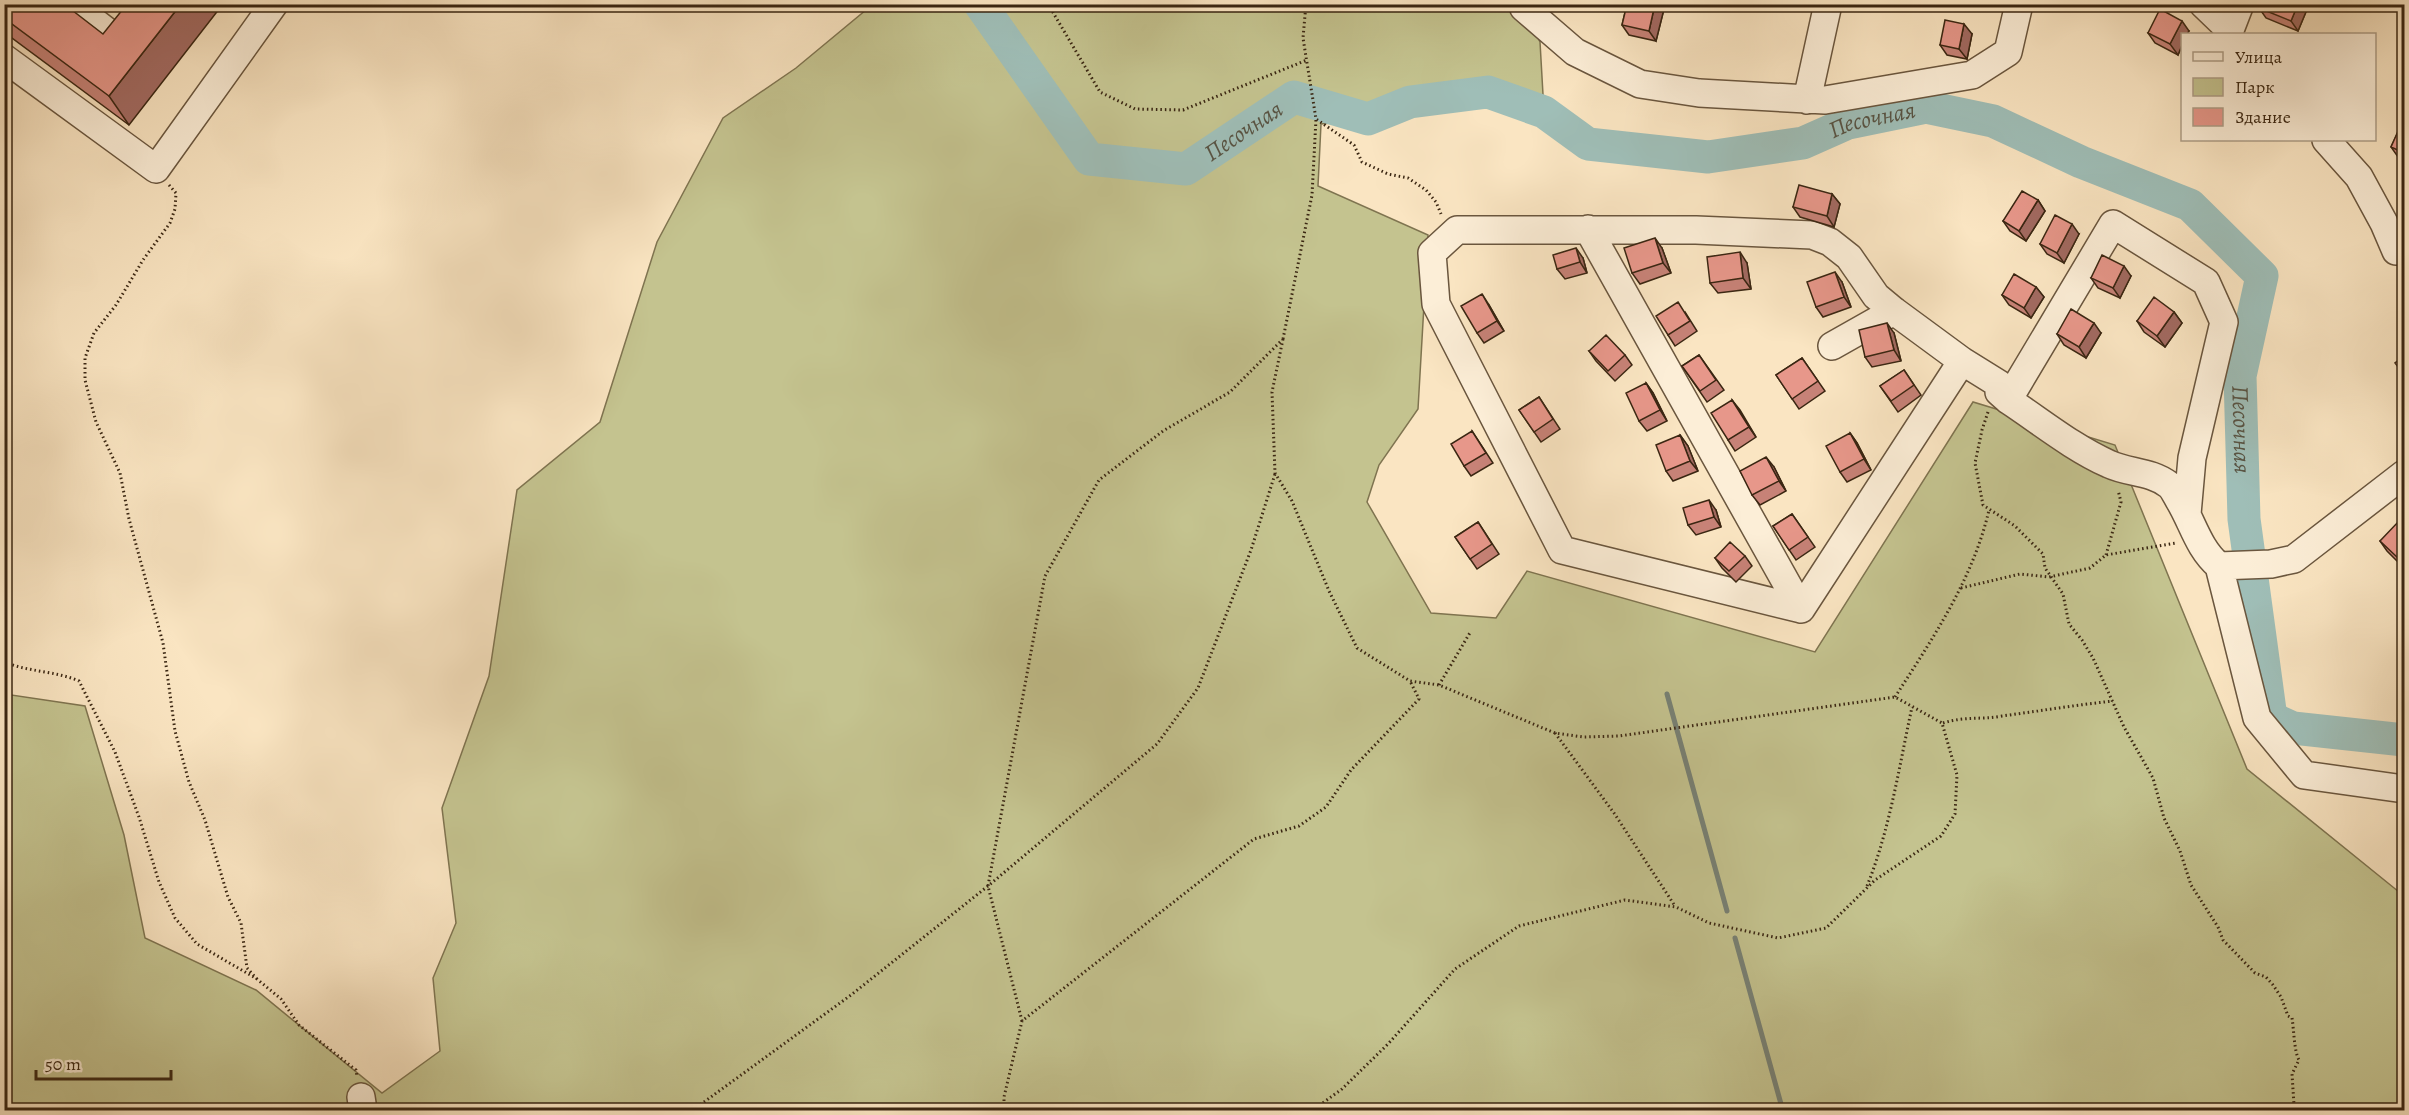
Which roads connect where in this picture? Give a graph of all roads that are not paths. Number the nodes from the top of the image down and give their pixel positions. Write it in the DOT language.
graph roads {
  1 [pos="77,4"];
  2 [pos="146,4"];
  3 [pos="274,4"];
  4 [pos="1525,4"];
  5 [pos="1828,4"];
  6 [pos="2019,4"];
  7 [pos="2203,4"];
  8 [pos="2240,4"];
  9 [pos="2232,32"];
  10 [pos="4,58"];
  11 [pos="1807,100"];
  12 [pos="2327,141"];
  13 [pos="1588,229"];
  14 [pos="2400,247"];
  15 [pos="1894,311"];
  16 [pos="1832,346"];
  17 [pos="1962,361"];
  18 [pos="2003,396"];
  19 [pos="2404,474"];
  20 [pos="2187,514"];
  21 [pos="2219,566"];
  22 [pos="1801,609"];
  23 [pos="2404,789"];
  1 -- 2 [label="street"];
  3 -- 10 [label="street"];
  4 -- 11 [label="street"];
  5 -- 11 [label="street"];
  6 -- 11 [label="street"];
  7 -- 9 [label="street"];
  8 -- 9 [label="street"];
  12 -- 14 [label="street"];
  13 -- 15 [label="street"];
  13 -- 22 [label="street"];
  13 -- 22 [label="street"];
  15 -- 16 [label="street"];
  15 -- 17 [label="street"];
  17 -- 18 [label="street"];
  17 -- 22 [label="street"];
  18 -- 20 [label="street"];
  18 -- 20 [label="street"];
  19 -- 21 [label="street"];
  20 -- 21 [label="street"];
  21 -- 23 [label="street"];
}
